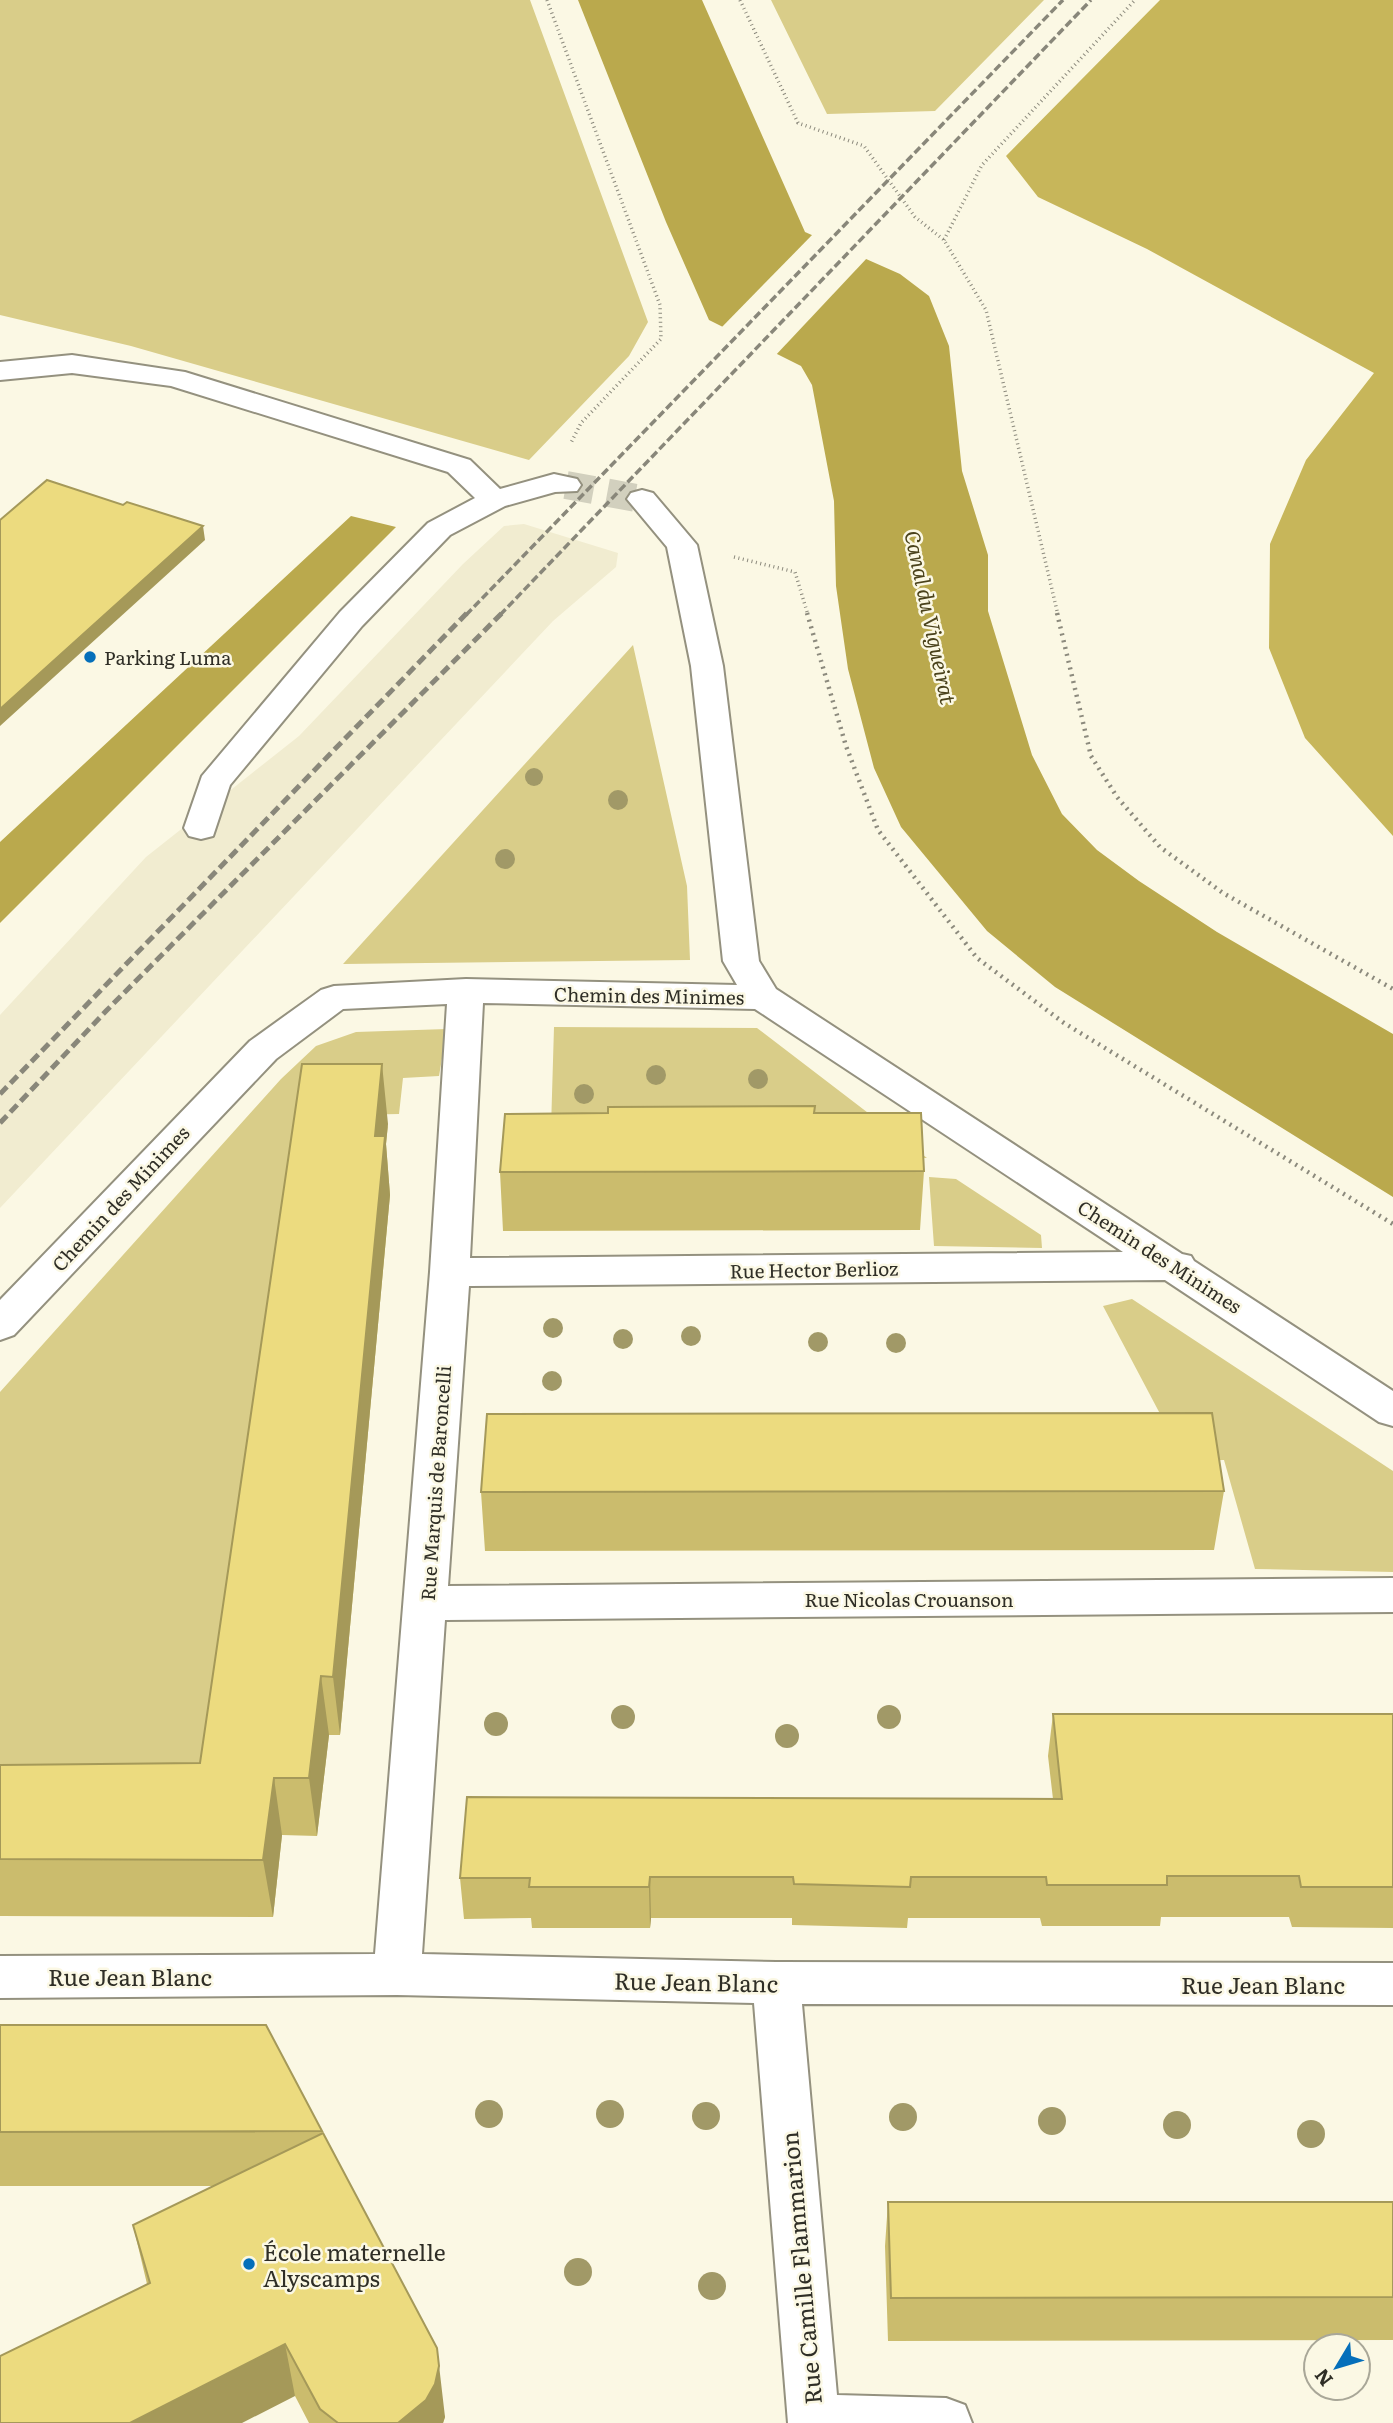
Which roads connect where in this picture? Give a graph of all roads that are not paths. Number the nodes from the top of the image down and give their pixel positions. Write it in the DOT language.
graph roads {
  1 [pos="0,371"];
  2 [pos="560,484"];
  3 [pos="642,499"];
  4 [pos="495,500"];
  5 [pos="201,828"];
  6 [pos="466,991"];
  7 [pos="763,997"];
  8 [pos="1177,1266"];
  9 [pos="450,1272"];
  10 [pos="0,1325"];
  11 [pos="1393,1411"];
  12 [pos="1393,1595"];
  13 [pos="426,1603"];
  14 [pos="397,1974"];
  15 [pos="0,1977"];
  16 [pos="776,1983"];
  17 [pos="1393,1984"];
  18 [pos="946,2423"];
  1 -- 4 [label="street"];
  2 -- 4 [label="street"];
  3 -- 7 [label="street"];
  4 -- 5 [label="street"];
  6 -- 7 [label="street, Chemin des Minimes"];
  6 -- 9 [label="street, Rue Marquis de Baroncelli"];
  6 -- 10 [label="street, Chemin des Minimes"];
  7 -- 8 [label="street, Chemin des Minimes"];
  8 -- 9 [label="street, Rue Hector Berlioz"];
  8 -- 11 [label="street, Chemin des Minimes"];
  9 -- 13 [label="street, Rue Marquis de Baroncelli"];
  12 -- 13 [label="street, Rue Nicolas Crouanson"];
  13 -- 14 [label="street, Rue Marquis de Baroncelli"];
  14 -- 15 [label="street, Rue Jean Blanc"];
  14 -- 16 [label="street, Rue Jean Blanc"];
  16 -- 17 [label="street, Rue Jean Blanc"];
  16 -- 18 [label="street, Rue Camille Flammarion"];
}
